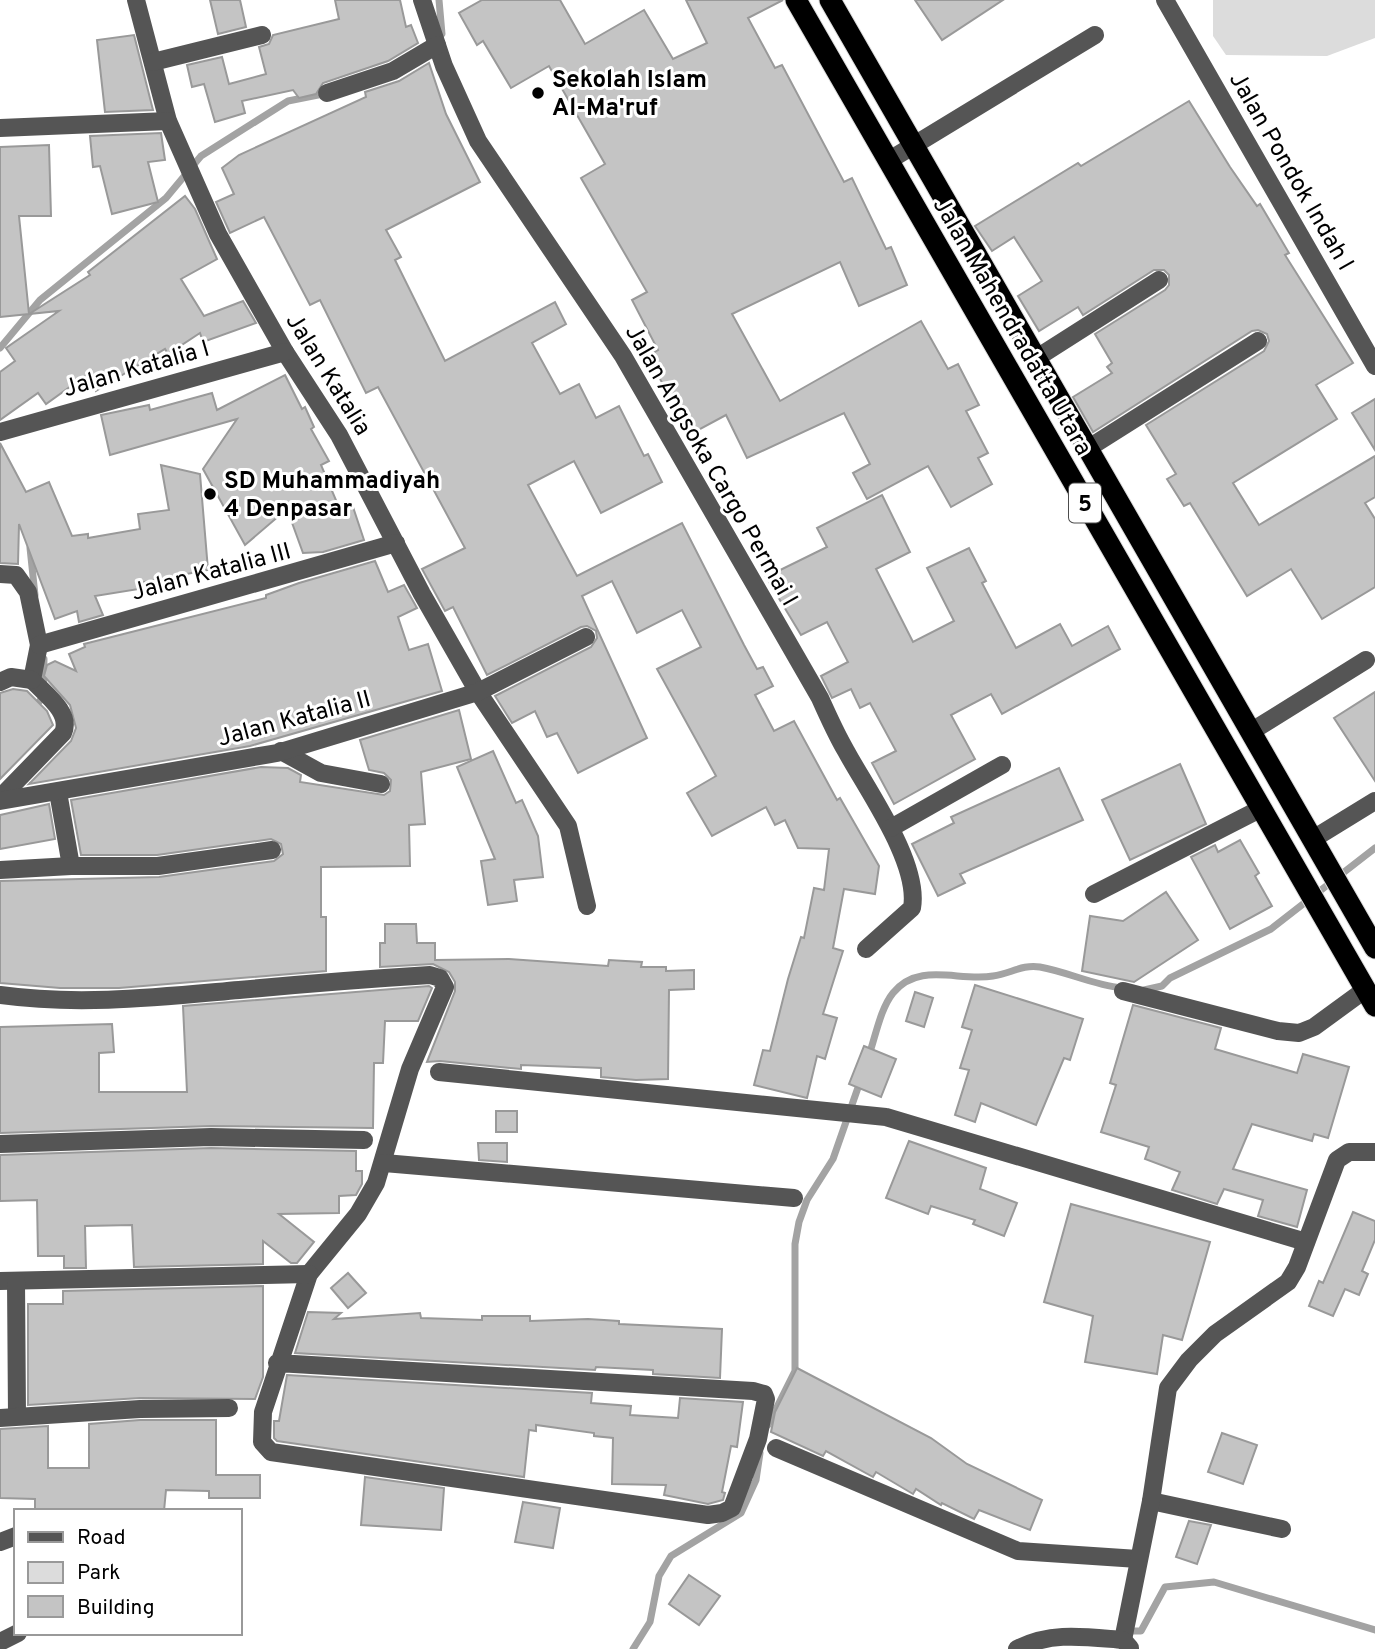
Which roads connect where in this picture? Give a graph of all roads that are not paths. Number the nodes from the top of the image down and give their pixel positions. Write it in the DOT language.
graph roads {
  1 [pos="136,0"];
  2 [pos="422,0"];
  3 [pos="796,0"];
  4 [pos="830,0"];
  5 [pos="1166,0"];
  6 [pos="262,35"];
  7 [pos="1095,35"];
  8 [pos="437,45"];
  9 [pos="153,62"];
  10 [pos="327,93"];
  11 [pos="168,121"];
  12 [pos="0,128"];
  13 [pos="914,147"];
  14 [pos="888,161"];
  15 [pos="1159,280"];
  16 [pos="1258,341"];
  17 [pos="285,352"];
  18 [pos="1035,359"];
  19 [pos="1375,366"];
  20 [pos="0,432"];
  21 [pos="1087,449"];
  22 [pos="396,543"];
  23 [pos="0,574"];
  24 [pos="586,637"];
  25 [pos="39,645"];
  26 [pos="1366,660"];
  27 [pos="32,680"];
  28 [pos="0,682"];
  29 [pos="478,692"];
  30 [pos="1252,731"];
  31 [pos="281,751"];
  32 [pos="1002,765"];
  33 [pos="381,784"];
  34 [pos="58,792"];
  35 [pos="0,800"];
  36 [pos="1375,801"];
  37 [pos="1262,808"];
  38 [pos="891,828"];
  39 [pos="1313,839"];
  40 [pos="272,850"];
  41 [pos="71,866"];
  42 [pos="0,870"];
  43 [pos="1094,894"];
  44 [pos="587,906"];
  45 [pos="1375,948"];
  46 [pos="866,949"];
  47 [pos="1123,991"];
  48 [pos="0,995"];
  49 [pos="1370,998"];
  50 [pos="439,1072"];
  51 [pos="365,1140"];
  52 [pos="0,1144"];
  53 [pos="1375,1152"];
  54 [pos="384,1163"];
  55 [pos="794,1198"];
  56 [pos="1306,1242"];
  57 [pos="309,1274"];
  58 [pos="8,1281"];
  59 [pos="277,1363"];
  60 [pos="229,1408"];
  61 [pos="9,1417"];
  62 [pos="776,1448"];
  63 [pos="1151,1501"];
  64 [pos="1282,1530"];
  65 [pos="1138,1559"];
  66 [pos="1127,1645"];
  67 [pos="1017,1649"];
  1 -- 9 [label="street, Jalan Katalia"];
  2 -- 8 [label="street, Jalan Angsoka Cargo Permai I"];
  3 -- 14 [label="highway, Jalan Mahendradatta Utara / 5"];
  4 -- 13 [label="highway, Jalan Mahendradatta Utara / 5"];
  5 -- 19 [label="street, Jalan Pondok Indah I"];
  6 -- 9 [label="street"];
  7 -- 13 [label="street"];
  8 -- 10 [label="street"];
  8 -- 38 [label="street, Jalan Angsoka Cargo Permai I"];
  9 -- 11 [label="street, Jalan Katalia"];
  11 -- 12 [label="street"];
  11 -- 17 [label="street, Jalan Katalia"];
  13 -- 14 [label="street"];
  13 -- 18 [label="highway, Jalan Mahendradatta Utara / 5"];
  14 -- 37 [label="highway, Jalan Mahendradatta Utara / 5"];
  15 -- 18 [label="street"];
  16 -- 21 [label="street"];
  17 -- 20 [label="street, Jalan Katalia I"];
  17 -- 22 [label="street, Jalan Katalia"];
  18 -- 21 [label="highway, Jalan Mahendradatta Utara / 5"];
  21 -- 30 [label="highway, Jalan Mahendradatta Utara / 5"];
  22 -- 25 [label="street, Jalan Katalia III"];
  22 -- 29 [label="street, Jalan Katalia"];
  23 -- 25 [label="street"];
  24 -- 29 [label="street, Jalan Katalia II"];
  25 -- 27 [label="street"];
  26 -- 30 [label="street"];
  27 -- 28 [label="street"];
  27 -- 35 [label="street"];
  29 -- 31 [label="street, Jalan Katalia II"];
  29 -- 44 [label="street, Jalan Katalia"];
  30 -- 39 [label="highway, Jalan Mahendradatta Utara / 5"];
  31 -- 33 [label="street"];
  31 -- 34 [label="street, Jalan Katalia II"];
  32 -- 38 [label="street"];
  34 -- 35 [label="street, Jalan Katalia II"];
  34 -- 41 [label="street"];
  36 -- 39 [label="street"];
  37 -- 43 [label="street"];
  37 -- 49 [label="highway, Jalan Mahendradatta Utara / 5"];
  38 -- 46 [label="street, Jalan Angsoka Cargo Permai I"];
  39 -- 45 [label="highway, Jalan Mahendradatta Utara / 5"];
  40 -- 41 [label="street"];
  41 -- 42 [label="street"];
  47 -- 49 [label="street"];
  48 -- 54 [label="street"];
  50 -- 56 [label="street"];
  51 -- 52 [label="street"];
  53 -- 56 [label="street"];
  54 -- 55 [label="street"];
  54 -- 57 [label="street"];
  56 -- 63 [label="street"];
  57 -- 58 [label="street"];
  57 -- 59 [label="street"];
  58 -- 61 [label="street"];
  59 -- 59 [label="street"];
  60 -- 61 [label="street"];
  62 -- 65 [label="street"];
  63 -- 64 [label="street"];
  63 -- 65 [label="street"];
  65 -- 66 [label="street"];
  66 -- 67 [label="street"];
}
